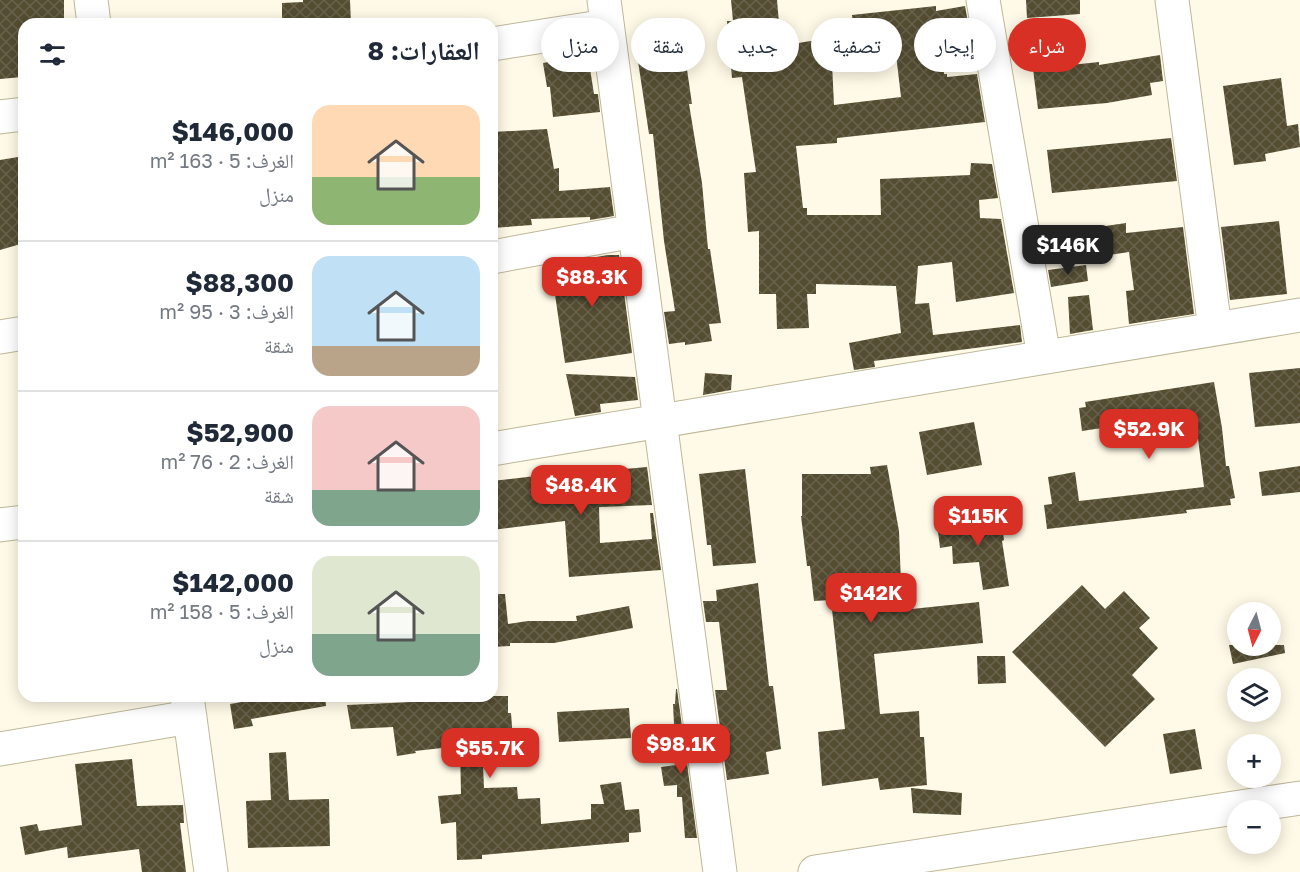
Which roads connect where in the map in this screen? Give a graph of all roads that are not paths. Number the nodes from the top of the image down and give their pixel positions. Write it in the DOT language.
graph roads {
  1 [pos="91,0"];
  2 [pos="983,0"];
  3 [pos="1172,0"];
  4 [pos="606,13"];
  5 [pos="93,18"];
  6 [pos="498,42"];
  7 [pos="18,115"];
  8 [pos="0,117"];
  9 [pos="634,231"];
  10 [pos="498,256"];
  11 [pos="1300,315"];
  12 [pos="1215,329"];
  13 [pos="18,334"];
  14 [pos="0,338"];
  15 [pos="1044,357"];
  16 [pos="660,421"];
  17 [pos="498,448"];
  18 [pos="18,523"];
  19 [pos="0,525"];
  20 [pos="188,707"];
  21 [pos="0,749"];
  22 [pos="1300,798"];
  23 [pos="211,872"];
  24 [pos="720,872"];
  25 [pos="815,872"];
  1 -- 5 [label="street"];
  2 -- 15 [label="street"];
  3 -- 12 [label="street"];
  4 -- 6 [label="street"];
  4 -- 9 [label="street"];
  7 -- 8 [label="street"];
  9 -- 10 [label="street"];
  9 -- 16 [label="street"];
  11 -- 12 [label="street"];
  12 -- 15 [label="street"];
  13 -- 14 [label="street"];
  15 -- 16 [label="street"];
  16 -- 17 [label="street"];
  16 -- 24 [label="street"];
  18 -- 19 [label="street"];
  20 -- 21 [label="street"];
  20 -- 23 [label="street"];
  22 -- 25 [label="street"];
}
